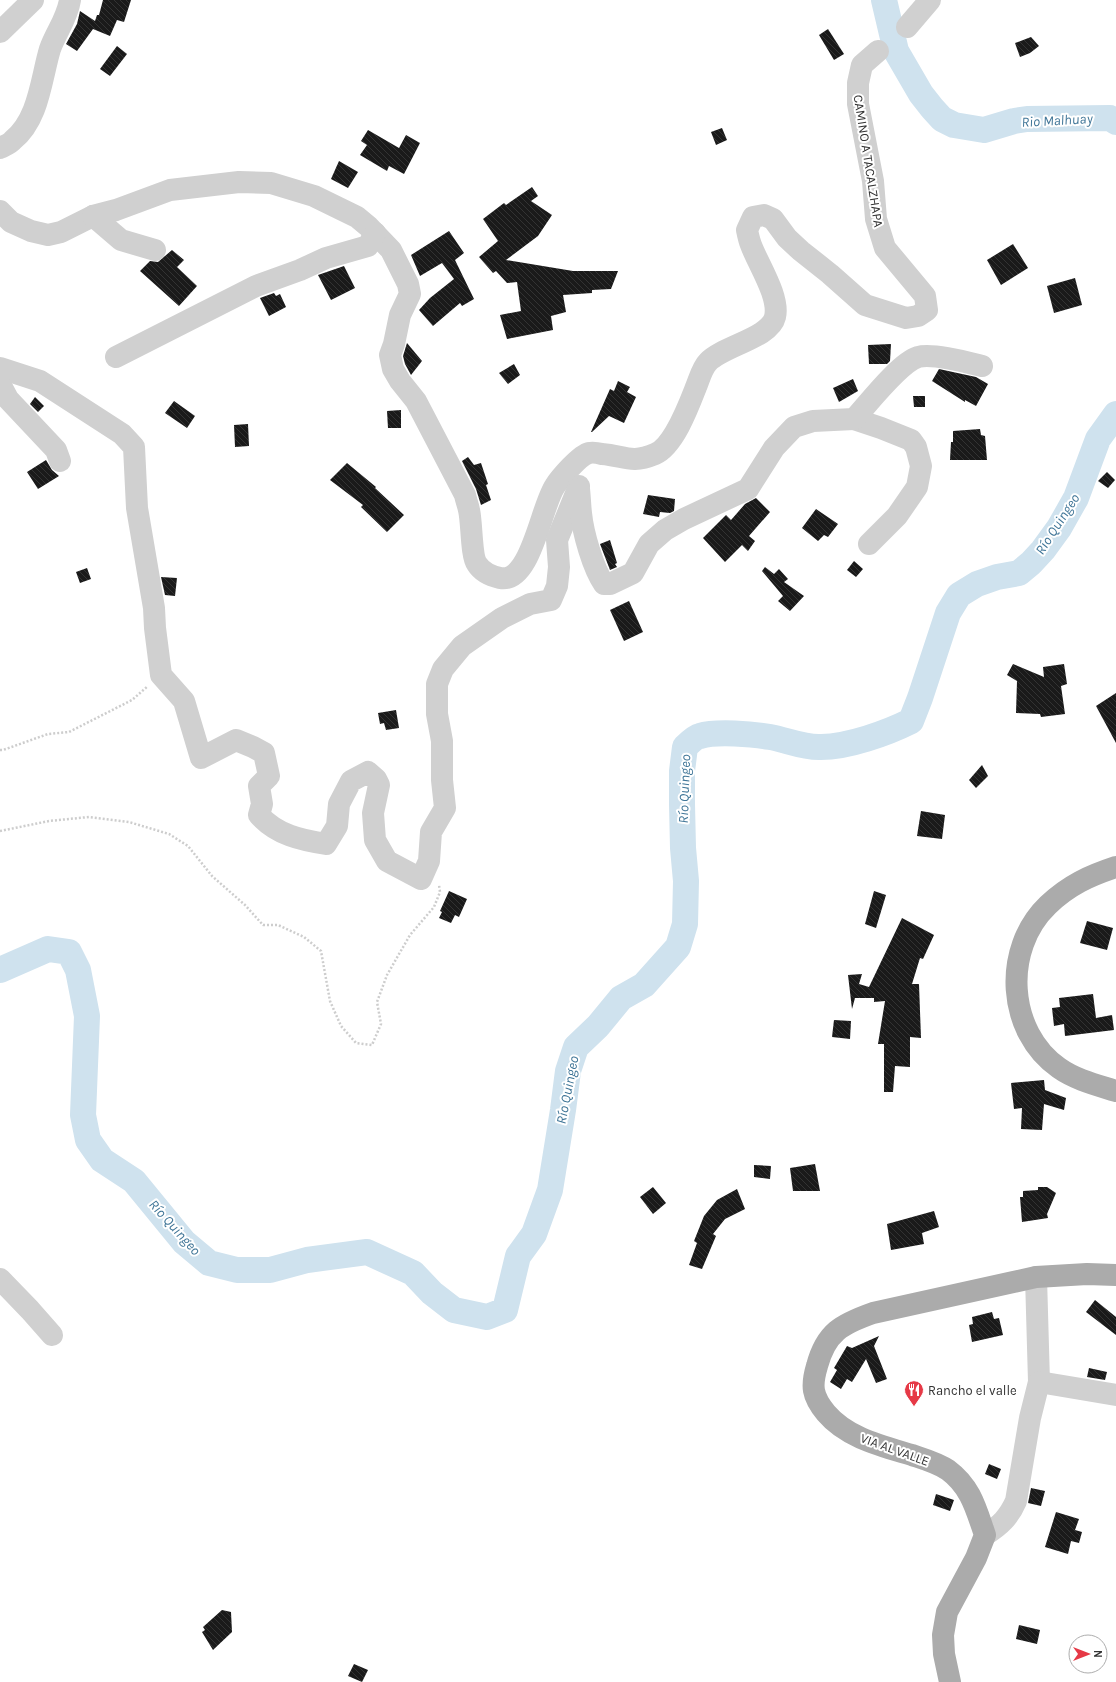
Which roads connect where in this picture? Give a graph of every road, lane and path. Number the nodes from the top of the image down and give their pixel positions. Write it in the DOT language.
graph roads {
  1 [pos="33,0"];
  2 [pos="70,0"];
  3 [pos="930,0"];
  4 [pos="907,28"];
  5 [pos="0,32"];
  6 [pos="878,51"];
  7 [pos="0,148"];
  8 [pos="0,211"];
  9 [pos="93,216"];
  10 [pos="375,233"];
  11 [pos="156,250"];
  12 [pos="116,357"];
  13 [pos="982,366"];
  14 [pos="0,368"];
  15 [pos="3,399"];
  16 [pos="854,419"];
  17 [pos="590,453"];
  18 [pos="60,461"];
  19 [pos="579,486"];
  20 [pos="869,544"];
  21 [pos="161,675"];
  22 [pos="0,750"];
  23 [pos="0,831"];
  24 [pos="429,861"];
  25 [pos="1116,867"];
  26 [pos="1116,1091"];
  27 [pos="1116,1275"];
  28 [pos="1036,1277"];
  29 [pos="0,1279"];
  30 [pos="52,1334"];
  31 [pos="1039,1382"];
  32 [pos="1116,1395"];
  33 [pos="985,1535"];
  34 [pos="950,1682"];
  1 -- 5 [label="street"];
  2 -- 7 [label="street"];
  3 -- 4 [label="street"];
  6 -- 17 [label="street, CAMINO A TACALZHAPA"];
  8 -- 9 [label="street"];
  9 -- 10 [label="street"];
  9 -- 11 [label="street"];
  10 -- 12 [label="street"];
  10 -- 17 [label="street"];
  13 -- 16 [label="street"];
  14 -- 21 [label="street"];
  15 -- 18 [label="street"];
  16 -- 19 [label="street"];
  16 -- 20 [label="street"];
  17 -- 19 [label="street"];
  19 -- 24 [label="street"];
  21 -- 22 [label="path"];
  21 -- 24 [label="street"];
  23 -- 24 [label="path"];
  25 -- 26 [label="main road"];
  27 -- 28 [label="main road, VIA AL VALLE"];
  28 -- 31 [label="street"];
  28 -- 33 [label="main road, VIA AL VALLE"];
  29 -- 30 [label="street"];
  31 -- 32 [label="street"];
  31 -- 33 [label="street"];
  33 -- 34 [label="main road"];
}
